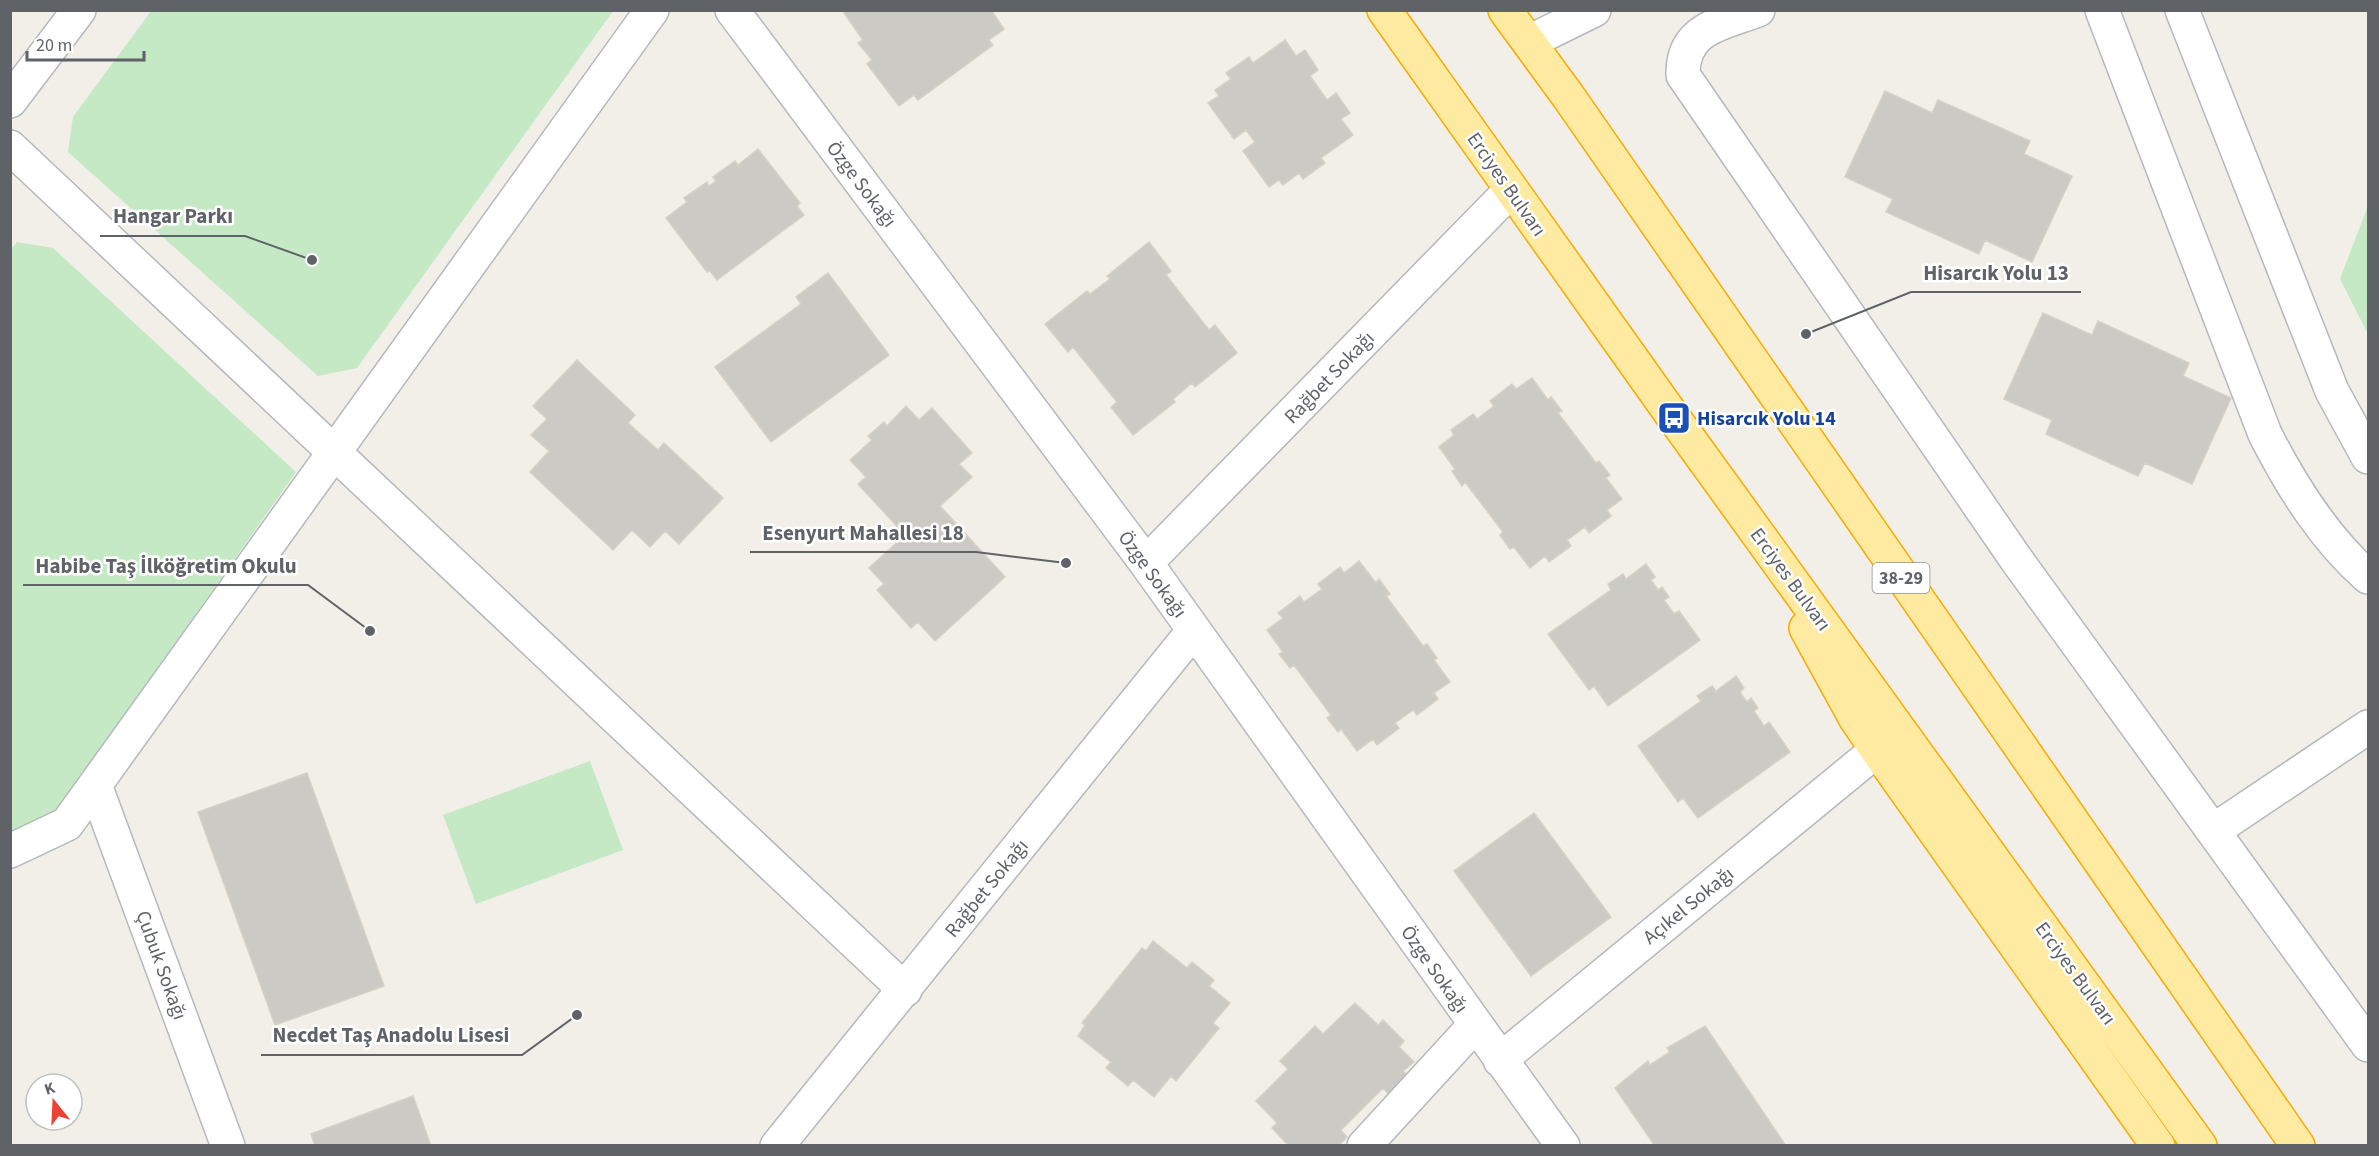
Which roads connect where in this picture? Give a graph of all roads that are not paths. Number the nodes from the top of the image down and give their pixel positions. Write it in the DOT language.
graph roads {
  1 [pos="79,10"];
  2 [pos="652,10"];
  3 [pos="732,10"];
  4 [pos="1384,10"];
  5 [pos="1505,10"];
  6 [pos="1594,10"];
  7 [pos="1758,10"];
  8 [pos="2102,10"];
  9 [pos="2182,10"];
  10 [pos="1529,42"];
  11 [pos="10,101"];
  12 [pos="10,147"];
  13 [pos="1511,190"];
  14 [pos="333,451"];
  15 [pos="2368,457"];
  16 [pos="1736,503"];
  17 [pos="1146,563"];
  18 [pos="2368,577"];
  19 [pos="1194,630"];
  20 [pos="2368,727"];
  21 [pos="1877,750"];
  22 [pos="95,785"];
  23 [pos="2213,831"];
  24 [pos="10,852"];
  25 [pos="905,990"];
  26 [pos="1475,1025"];
  27 [pos="2368,1045"];
  28 [pos="1500,1060"];
  29 [pos="228,1146"];
  30 [pos="777,1146"];
  31 [pos="1364,1146"];
  32 [pos="1563,1146"];
  33 [pos="2158,1146"];
  34 [pos="2200,1146"];
  35 [pos="2298,1146"];
  1 -- 11 [label="street"];
  2 -- 14 [label="street"];
  3 -- 17 [label="street, Özge Sokağı"];
  4 -- 13 [label="highway, Erciyes Bulvarı"];
  5 -- 10 [label="highway, 38-29"];
  6 -- 10 [label="street"];
  7 -- 23 [label="street"];
  8 -- 18 [label="street"];
  9 -- 15 [label="street"];
  10 -- 35 [label="highway, 38-29"];
  12 -- 14 [label="street"];
  13 -- 16 [label="highway, Erciyes Bulvarı"];
  13 -- 17 [label="street, Rağbet Sokağı"];
  14 -- 22 [label="street"];
  14 -- 25 [label="street"];
  16 -- 21 [label="highway"];
  16 -- 34 [label="highway, Erciyes Bulvarı"];
  17 -- 19 [label="street, Özge Sokağı"];
  19 -- 25 [label="street, Rağbet Sokağı"];
  19 -- 26 [label="street, Özge Sokağı"];
  20 -- 23 [label="street"];
  21 -- 28 [label="street, Açıkel Sokağı"];
  21 -- 33 [label="highway"];
  22 -- 24 [label="street"];
  22 -- 29 [label="street, Çubuk Sokağı"];
  23 -- 27 [label="street"];
  25 -- 30 [label="street, Rağbet Sokağı"];
  26 -- 28 [label="street, Özge Sokağı"];
  26 -- 31 [label="street"];
  28 -- 32 [label="street, Özge Sokağı"];
}
